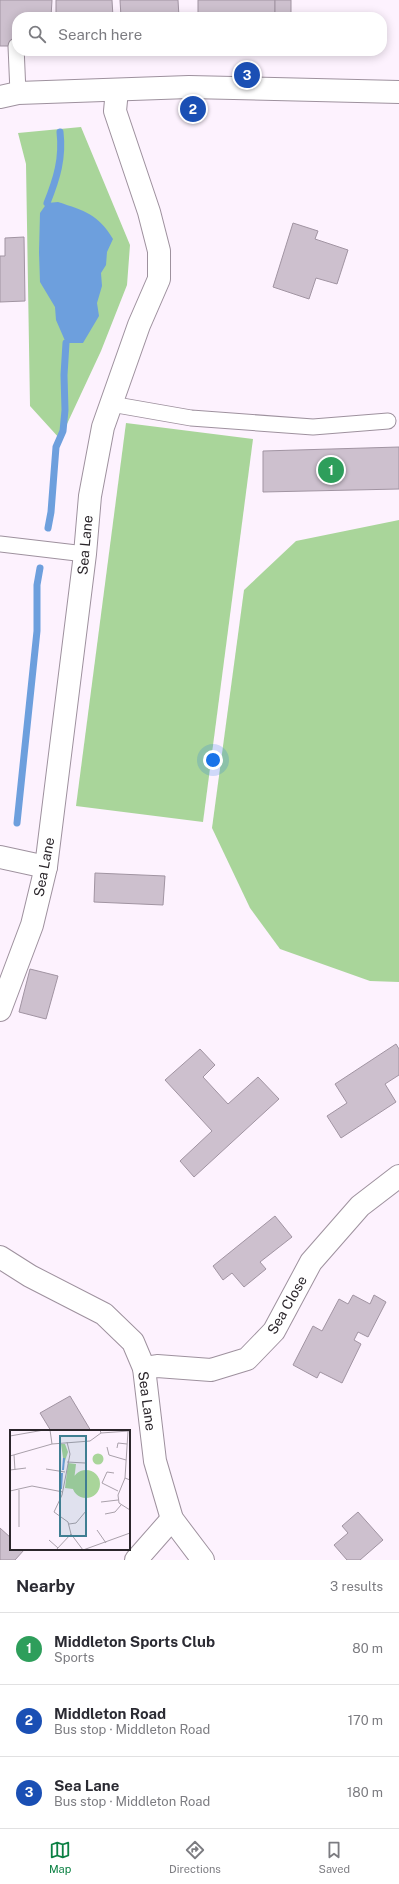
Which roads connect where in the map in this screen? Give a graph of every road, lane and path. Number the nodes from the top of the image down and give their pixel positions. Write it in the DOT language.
graph roads {
  1 [pos="15,56"];
  2 [pos="117,90"];
  3 [pos="399,92"];
  4 [pos="9,95"];
  5 [pos="111,404"];
  6 [pos="388,421"];
  7 [pos="0,544"];
  8 [pos="85,554"];
  9 [pos="0,857"];
  10 [pos="46,867"];
  11 [pos="1,1001"];
  12 [pos="399,1176"];
  13 [pos="0,1257"];
  14 [pos="144,1368"];
  15 [pos="172,1519"];
  16 [pos="136,1560"];
  17 [pos="203,1560"];
  1 -- 4 [label="lane"];
  2 -- 3 [label="street"];
  2 -- 4 [label="street"];
  2 -- 5 [label="street, Sea Lane"];
  5 -- 6 [label="lane"];
  5 -- 8 [label="street, Sea Lane"];
  7 -- 8 [label="lane"];
  8 -- 10 [label="street, Sea Lane"];
  9 -- 10 [label="street"];
  10 -- 11 [label="street, Sea Lane"];
  12 -- 14 [label="street, Sea Close"];
  13 -- 14 [label="street, Sea Lane"];
  14 -- 15 [label="street, Sea Lane"];
  15 -- 16 [label="street"];
  15 -- 17 [label="street, Sea Lane"];
}
